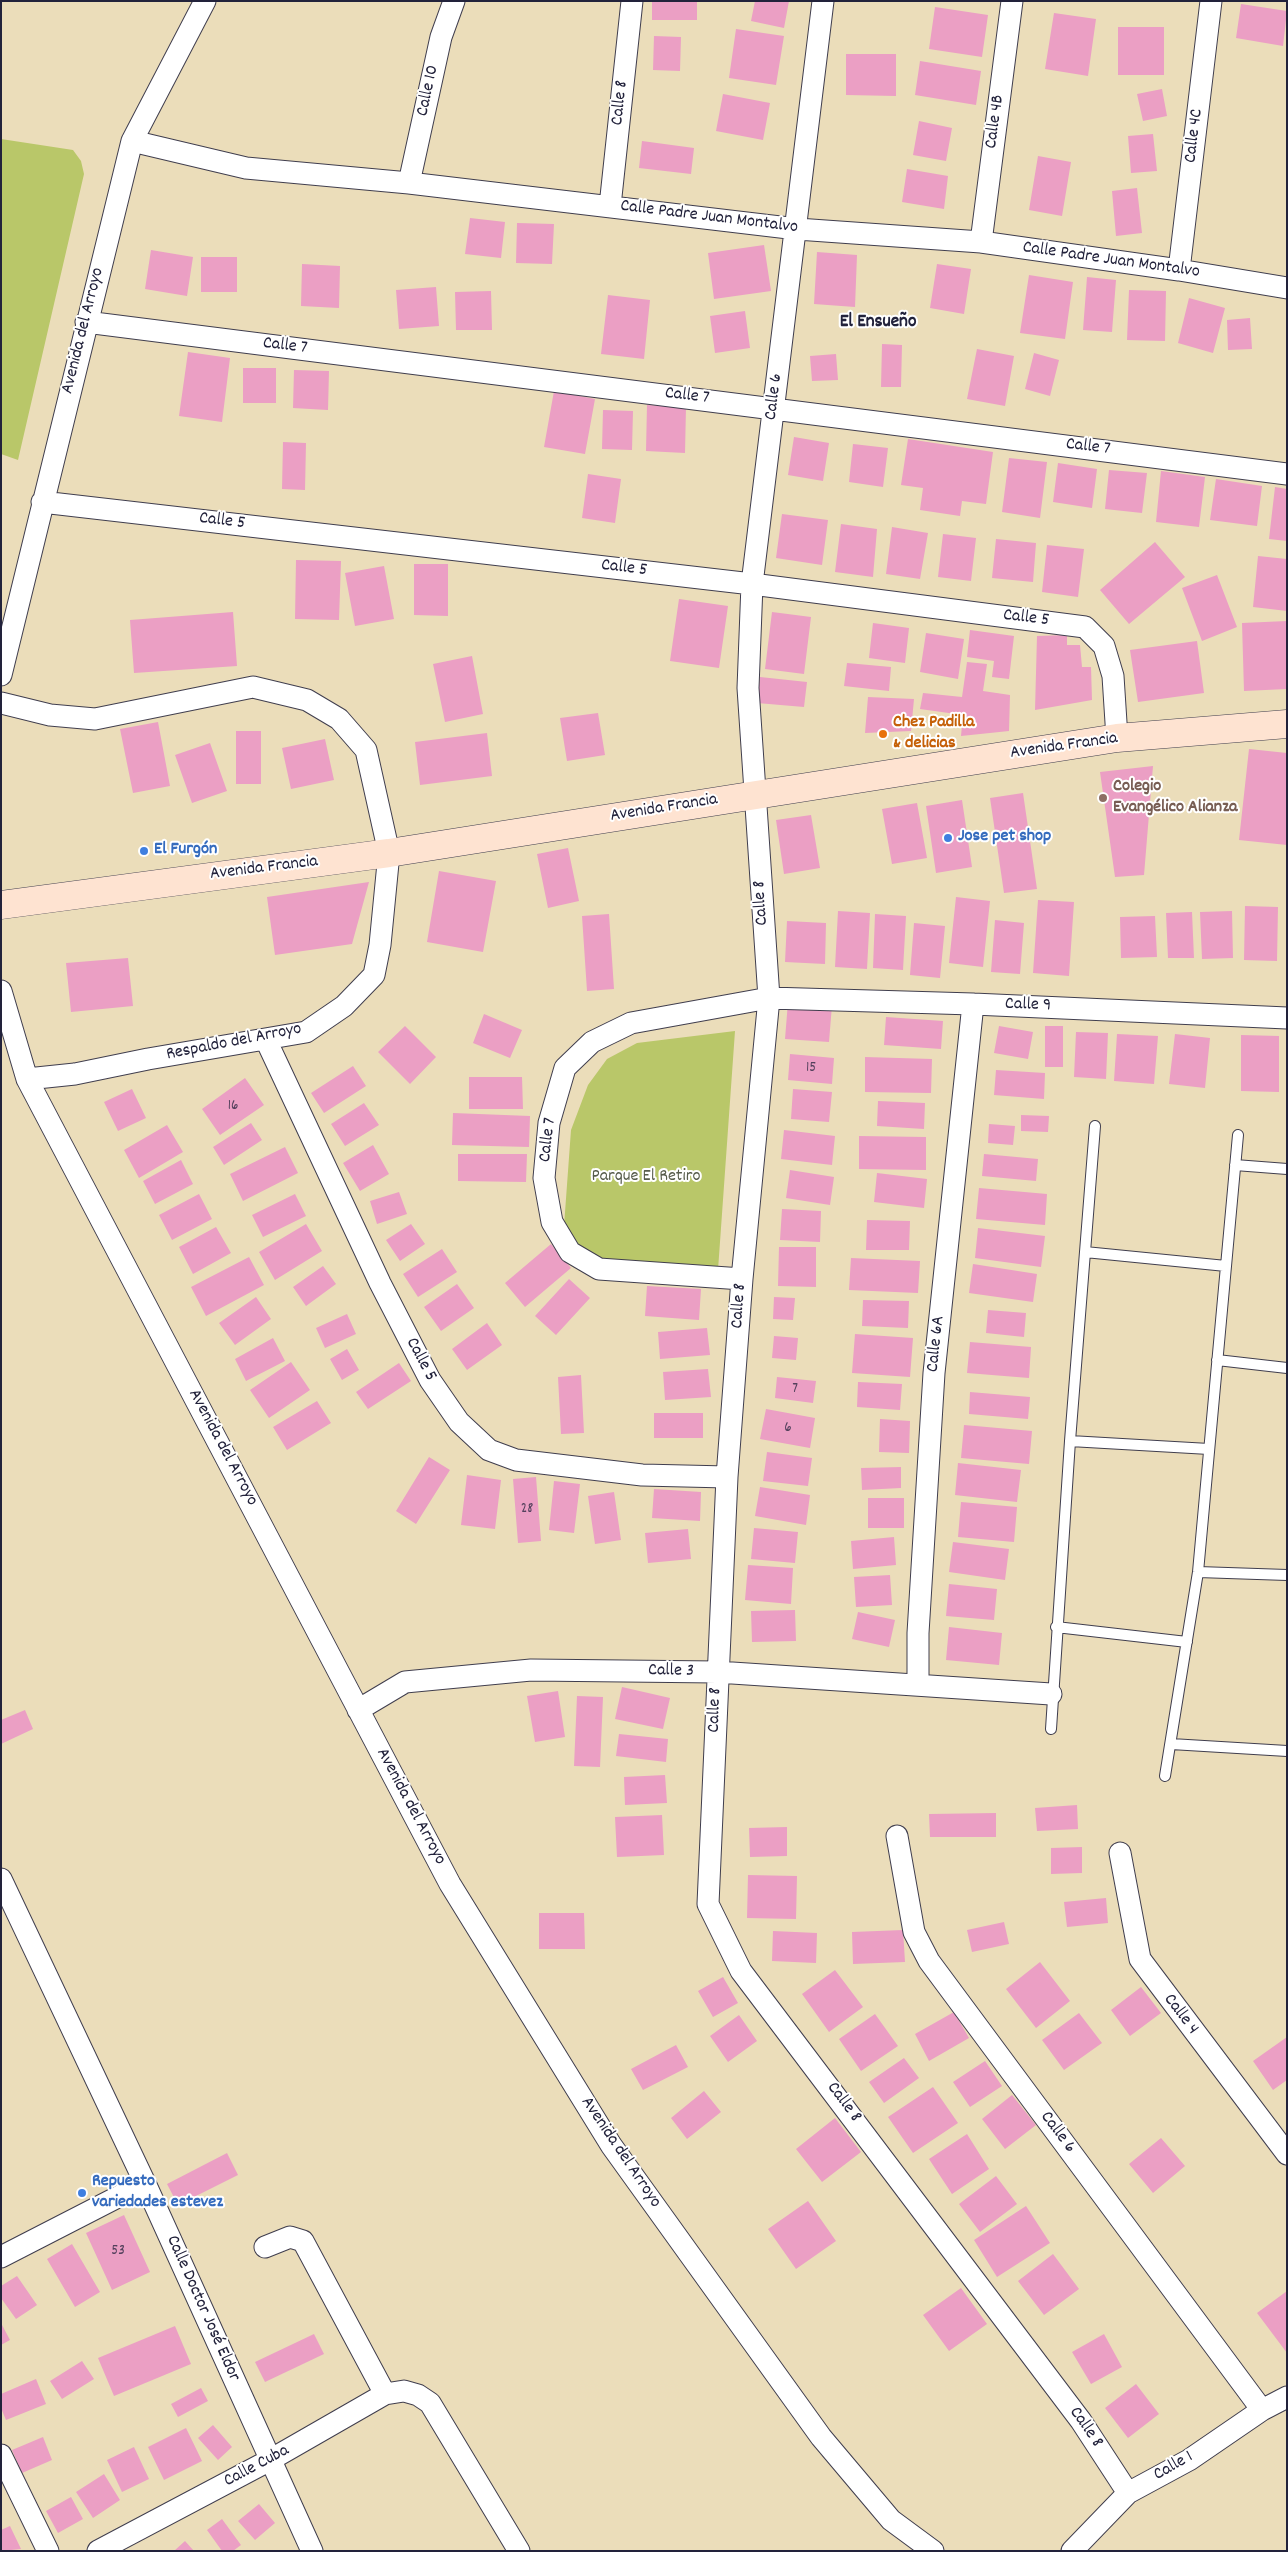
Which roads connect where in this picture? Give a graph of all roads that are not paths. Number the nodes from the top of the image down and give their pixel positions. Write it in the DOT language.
graph roads {
  1 [pos="205,1"];
  2 [pos="454,1"];
  3 [pos="632,1"];
  4 [pos="823,1"];
  5 [pos="1012,1"];
  6 [pos="1211,1"];
  7 [pos="132,141"];
  8 [pos="409,183"];
  9 [pos="610,206"];
  10 [pos="796,229"];
  11 [pos="981,242"];
  12 [pos="1179,270"];
  13 [pos="1287,288"];
  14 [pos="86,322"];
  15 [pos="774,408"];
  16 [pos="1287,474"];
  17 [pos="42,502"];
  18 [pos="752,584"];
  19 [pos="1,676"];
  20 [pos="1,703"];
  21 [pos="1287,724"];
  22 [pos="1117,738"];
  23 [pos="755,794"];
  24 [pos="389,853"];
  25 [pos="1,905"];
  26 [pos="1,991"];
  27 [pos="768,998"];
  28 [pos="973,1004"];
  29 [pos="1287,1018"];
  30 [pos="266,1040"];
  31 [pos="27,1080"];
  32 [pos="1095,1126"];
  33 [pos="1238,1135"];
  34 [pos="1235,1165"];
  35 [pos="1287,1169"];
  36 [pos="1085,1252"];
  37 [pos="1226,1266"];
  38 [pos="742,1278"];
  39 [pos="1217,1360"];
  40 [pos="1287,1368"];
  41 [pos="1070,1441"];
  42 [pos="1209,1449"];
  43 [pos="727,1477"];
  44 [pos="1198,1572"];
  45 [pos="1287,1575"];
  46 [pos="1056,1627"];
  47 [pos="1187,1642"];
  48 [pos="717,1672"];
  49 [pos="918,1684"];
  50 [pos="1051,1694"];
  51 [pos="358,1710"];
  52 [pos="1051,1729"];
  53 [pos="1170,1744"];
  54 [pos="1287,1751"];
  55 [pos="1166,1776"];
  56 [pos="898,1836"];
  57 [pos="1120,1853"];
  58 [pos="1,1879"];
  59 [pos="1287,2154"];
  60 [pos="145,2183"];
  61 [pos="265,2247"];
  62 [pos="1,2257"];
  63 [pos="385,2394"];
  64 [pos="1287,2397"];
  65 [pos="1262,2410"];
  66 [pos="1,2455"];
  67 [pos="270,2460"];
  68 [pos="1128,2493"];
  69 [pos="48,2551"];
  70 [pos="98,2551"];
  71 [pos="312,2551"];
  72 [pos="518,2551"];
  73 [pos="933,2551"];
  74 [pos="1072,2551"];
  1 -- 7 [label="street, Avenida del Arroyo"];
  2 -- 8 [label="street, Calle 10"];
  3 -- 9 [label="street, Calle 8"];
  4 -- 10 [label="street, Calle 6"];
  5 -- 11 [label="street, Calle 4B"];
  6 -- 12 [label="street, Calle 4C"];
  7 -- 8 [label="street, Calle Padre Juan Montalvo"];
  7 -- 14 [label="street, Avenida del Arroyo"];
  8 -- 9 [label="street, Calle Padre Juan Montalvo"];
  9 -- 10 [label="street, Calle Padre Juan Montalvo"];
  10 -- 11 [label="street, Calle Padre Juan Montalvo"];
  10 -- 15 [label="street, Calle 6"];
  11 -- 12 [label="street, Calle Padre Juan Montalvo"];
  12 -- 13 [label="street, Calle Padre Juan Montalvo"];
  14 -- 15 [label="street, Calle 7"];
  14 -- 17 [label="street, Avenida del Arroyo"];
  15 -- 16 [label="street, Calle 7"];
  15 -- 18 [label="street, Calle 6"];
  17 -- 18 [label="street, Calle 5"];
  17 -- 19 [label="street, Avenida del Arroyo"];
  18 -- 22 [label="street, Calle 5"];
  18 -- 23 [label="street, Calle 6"];
  20 -- 24 [label="street, Respaldo del Arroyo"];
  21 -- 22 [label="main road, Avenida Francia"];
  22 -- 23 [label="main road, Avenida Francia"];
  23 -- 24 [label="main road, Avenida Francia"];
  23 -- 27 [label="street, Calle 8"];
  24 -- 25 [label="main road, Avenida Francia"];
  24 -- 30 [label="street, Respaldo del Arroyo"];
  26 -- 31 [label="street, Avenida del Arroyo"];
  27 -- 28 [label="street, Calle 9"];
  27 -- 38 [label="street, Calle 8"];
  27 -- 38 [label="street, Calle 7"];
  28 -- 29 [label="street, Calle 9"];
  28 -- 49 [label="street, Calle 6A"];
  30 -- 31 [label="street, Respaldo del Arroyo"];
  30 -- 43 [label="street, Calle 5"];
  31 -- 51 [label="street, Avenida del Arroyo"];
  32 -- 36 [label="lane"];
  33 -- 34 [label="lane"];
  34 -- 35 [label="lane"];
  34 -- 37 [label="lane"];
  36 -- 37 [label="lane"];
  36 -- 41 [label="lane"];
  37 -- 39 [label="lane"];
  38 -- 43 [label="street, Calle 8"];
  39 -- 40 [label="lane"];
  39 -- 42 [label="lane"];
  41 -- 42 [label="lane"];
  41 -- 46 [label="lane"];
  42 -- 44 [label="lane"];
  43 -- 48 [label="street, Calle 8"];
  44 -- 45 [label="lane"];
  44 -- 47 [label="lane"];
  46 -- 47 [label="lane"];
  46 -- 50 [label="lane"];
  47 -- 53 [label="lane"];
  48 -- 49 [label="street, Calle 3"];
  48 -- 51 [label="street, Calle 3"];
  48 -- 68 [label="street, Calle 8"];
  49 -- 50 [label="street, Calle 3"];
  50 -- 52 [label="lane"];
  51 -- 73 [label="street, Avenida del Arroyo"];
  53 -- 54 [label="lane"];
  53 -- 55 [label="lane"];
  56 -- 65 [label="street, Calle 6"];
  57 -- 59 [label="street, Calle 4"];
  58 -- 60 [label="street, Calle Doctor José Eldor"];
  60 -- 62 [label="street"];
  60 -- 67 [label="street, Calle Doctor José Eldor"];
  61 -- 63 [label="street"];
  63 -- 67 [label="street, Calle Cuba"];
  63 -- 72 [label="street, Calle Cuba"];
  64 -- 65 [label="street, Calle 1"];
  65 -- 68 [label="street, Calle 1"];
  66 -- 69 [label="street"];
  67 -- 70 [label="street, Calle Cuba"];
  67 -- 71 [label="street, Calle Doctor José Eldor"];
  68 -- 74 [label="street, Calle 1"];
}
